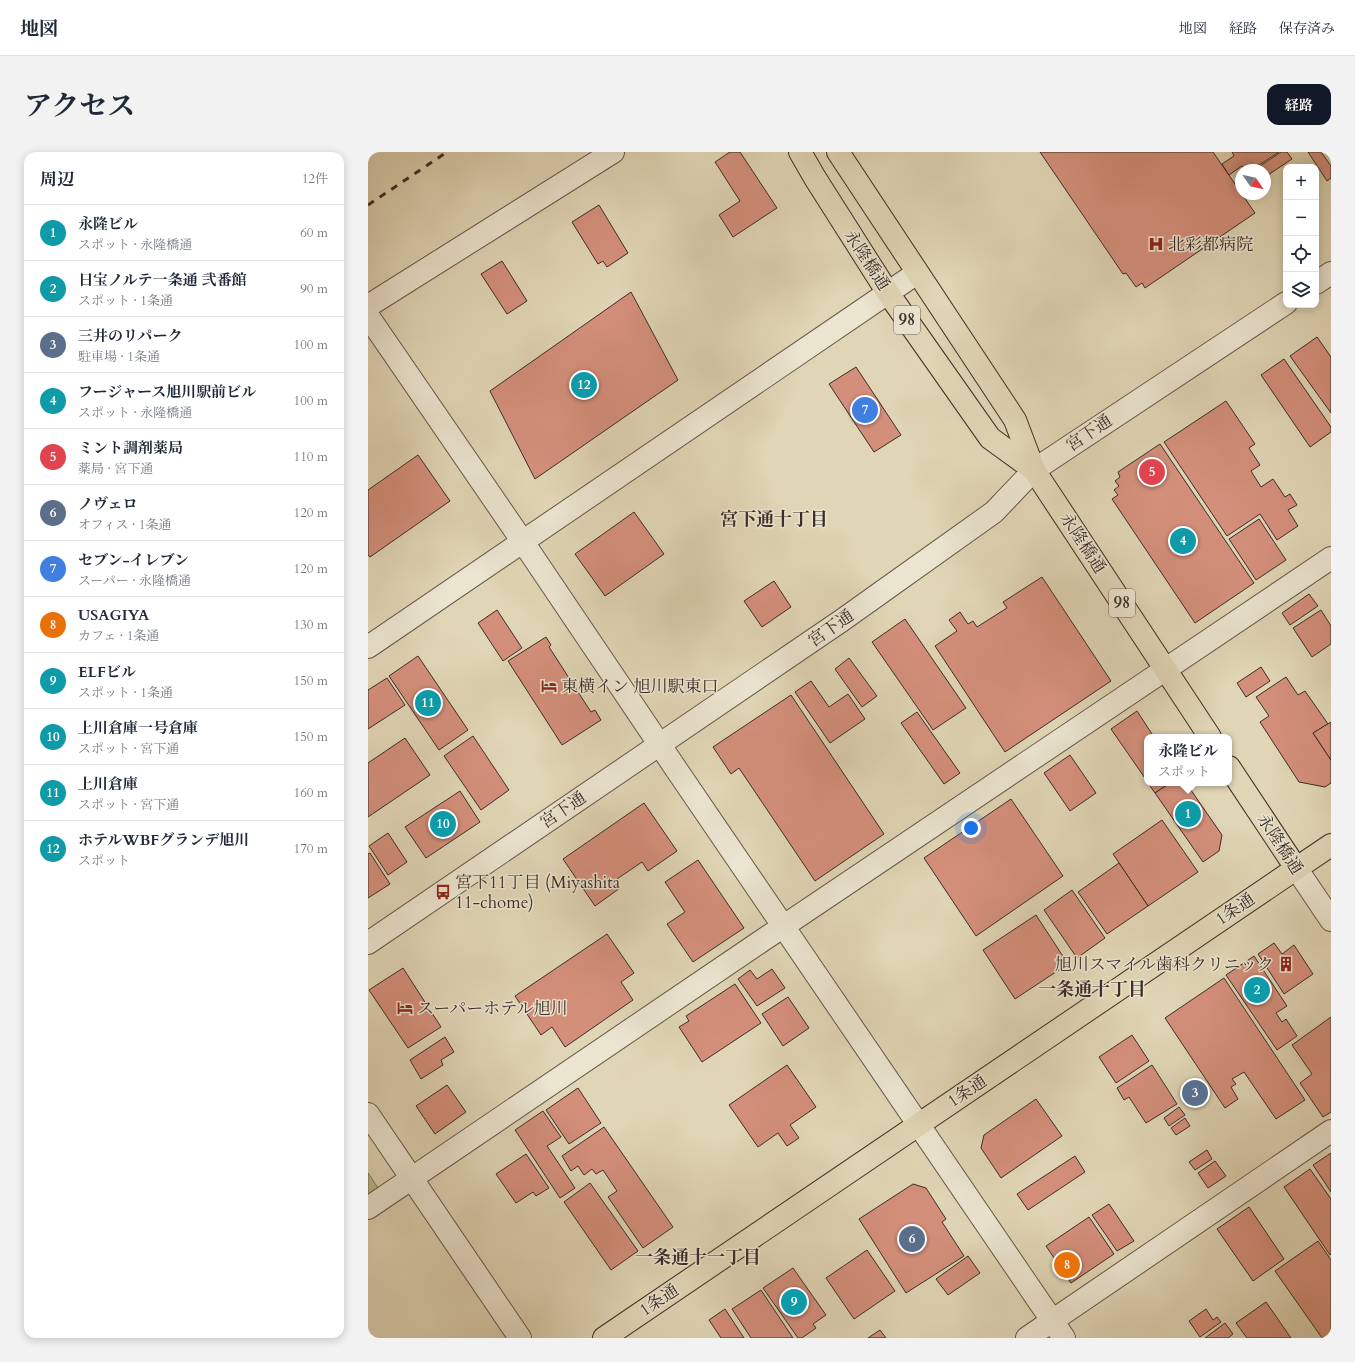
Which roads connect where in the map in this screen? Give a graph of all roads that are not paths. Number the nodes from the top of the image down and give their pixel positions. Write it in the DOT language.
graph roads {
  1 [pos="613,152"];
  2 [pos="800,152"];
  3 [pos="838,152"];
  4 [pos="917,273"];
  5 [pos="1331,273"];
  6 [pos="1319,281"];
  7 [pos="888,293"];
  8 [pos="1283,305"];
  9 [pos="368,306"];
  10 [pos="368,316"];
  11 [pos="1034,470"];
  12 [pos="523,542"];
  13 [pos="1331,558"];
  14 [pos="368,647"];
  15 [pos="1165,669"];
  16 [pos="1208,734"];
  17 [pos="660,745"];
  18 [pos="1232,772"];
  19 [pos="1331,845"];
  20 [pos="1296,868"];
  21 [pos="1331,920"];
  22 [pos="783,926"];
  23 [pos="368,943"];
  24 [pos="368,1114"];
  25 [pos="918,1125"];
  26 [pos="1331,1131"];
  27 [pos="412,1178"];
  28 [pos="368,1208"];
  29 [pos="1058,1330"];
  30 [pos="520,1338"];
  31 [pos="604,1338"];
  32 [pos="1027,1338"];
  1 -- 9 [label="street"];
  2 -- 7 [label="main road, 永隆橋通 / 98"];
  3 -- 4 [label="main road, 永隆橋通 / 98"];
  4 -- 7 [label="street"];
  4 -- 11 [label="main road, 永隆橋通 / 98"];
  5 -- 6 [label="street"];
  7 -- 11 [label="main road, 永隆橋通 / 98"];
  7 -- 12 [label="street"];
  8 -- 11 [label="street, 宮下通"];
  10 -- 12 [label="street"];
  11 -- 15 [label="main road, 永隆橋通 / 98"];
  11 -- 17 [label="street, 宮下通"];
  12 -- 14 [label="street"];
  12 -- 17 [label="street"];
  13 -- 15 [label="street"];
  15 -- 16 [label="main road, 永隆橋通 / 98"];
  15 -- 22 [label="street"];
  17 -- 22 [label="street"];
  17 -- 23 [label="street, 宮下通"];
  18 -- 20 [label="main road, 永隆橋通"];
  19 -- 20 [label="main road, 1条通"];
  20 -- 21 [label="street, 永隆橋通"];
  20 -- 25 [label="main road, 1条通"];
  22 -- 25 [label="street"];
  22 -- 27 [label="street"];
  24 -- 27 [label="street"];
  25 -- 29 [label="street"];
  25 -- 31 [label="main road, 1条通"];
  26 -- 29 [label="street"];
  27 -- 28 [label="street"];
  27 -- 30 [label="street"];
  29 -- 32 [label="street"];
}
